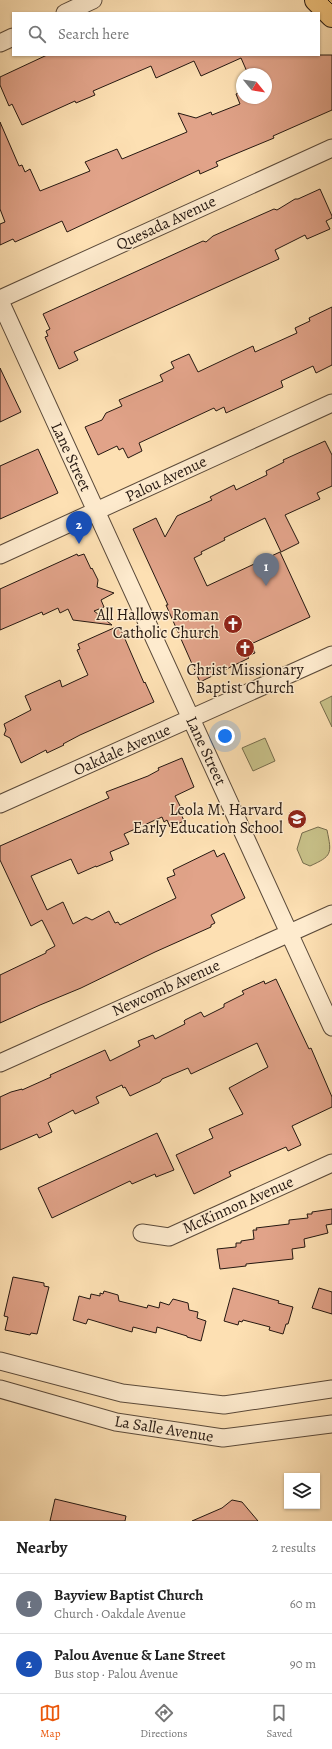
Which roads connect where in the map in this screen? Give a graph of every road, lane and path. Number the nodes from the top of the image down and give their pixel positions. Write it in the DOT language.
graph roads {
  1 [pos="93,0"];
  2 [pos="316,0"];
  3 [pos="67,12"];
  4 [pos="332,16"];
  5 [pos="12,37"];
  6 [pos="0,43"];
  7 [pos="332,148"];
  8 [pos="0,300"];
  9 [pos="332,403"];
  10 [pos="96,512"];
  11 [pos="0,555"];
  12 [pos="332,655"];
  13 [pos="191,719"];
  14 [pos="0,804"];
  15 [pos="332,914"];
  16 [pos="289,933"];
  17 [pos="332,1027"];
  18 [pos="0,1063"];
  19 [pos="332,1163"];
  20 [pos="142,1233"];
  21 [pos="0,1361"];
  22 [pos="0,1389"];
  23 [pos="332,1389"];
  24 [pos="332,1424"];
  1 -- 3 [label="street"];
  2 -- 4 [label="main road"];
  5 -- 6 [label="street"];
  7 -- 8 [label="street, Quesada Avenue"];
  8 -- 10 [label="street, Lane Street"];
  9 -- 10 [label="street, Palou Avenue"];
  10 -- 11 [label="street, Palou Avenue"];
  10 -- 13 [label="street, Lane Street"];
  12 -- 13 [label="street, Oakdale Avenue"];
  13 -- 14 [label="street, Oakdale Avenue"];
  13 -- 16 [label="street, Lane Street"];
  15 -- 16 [label="street, Newcomb Avenue"];
  16 -- 17 [label="street, Lane Street"];
  16 -- 18 [label="street, Newcomb Avenue"];
  19 -- 20 [label="street, McKinnon Avenue"];
  21 -- 23 [label="street, La Salle Avenue"];
  22 -- 24 [label="street, La Salle Avenue"];
}
